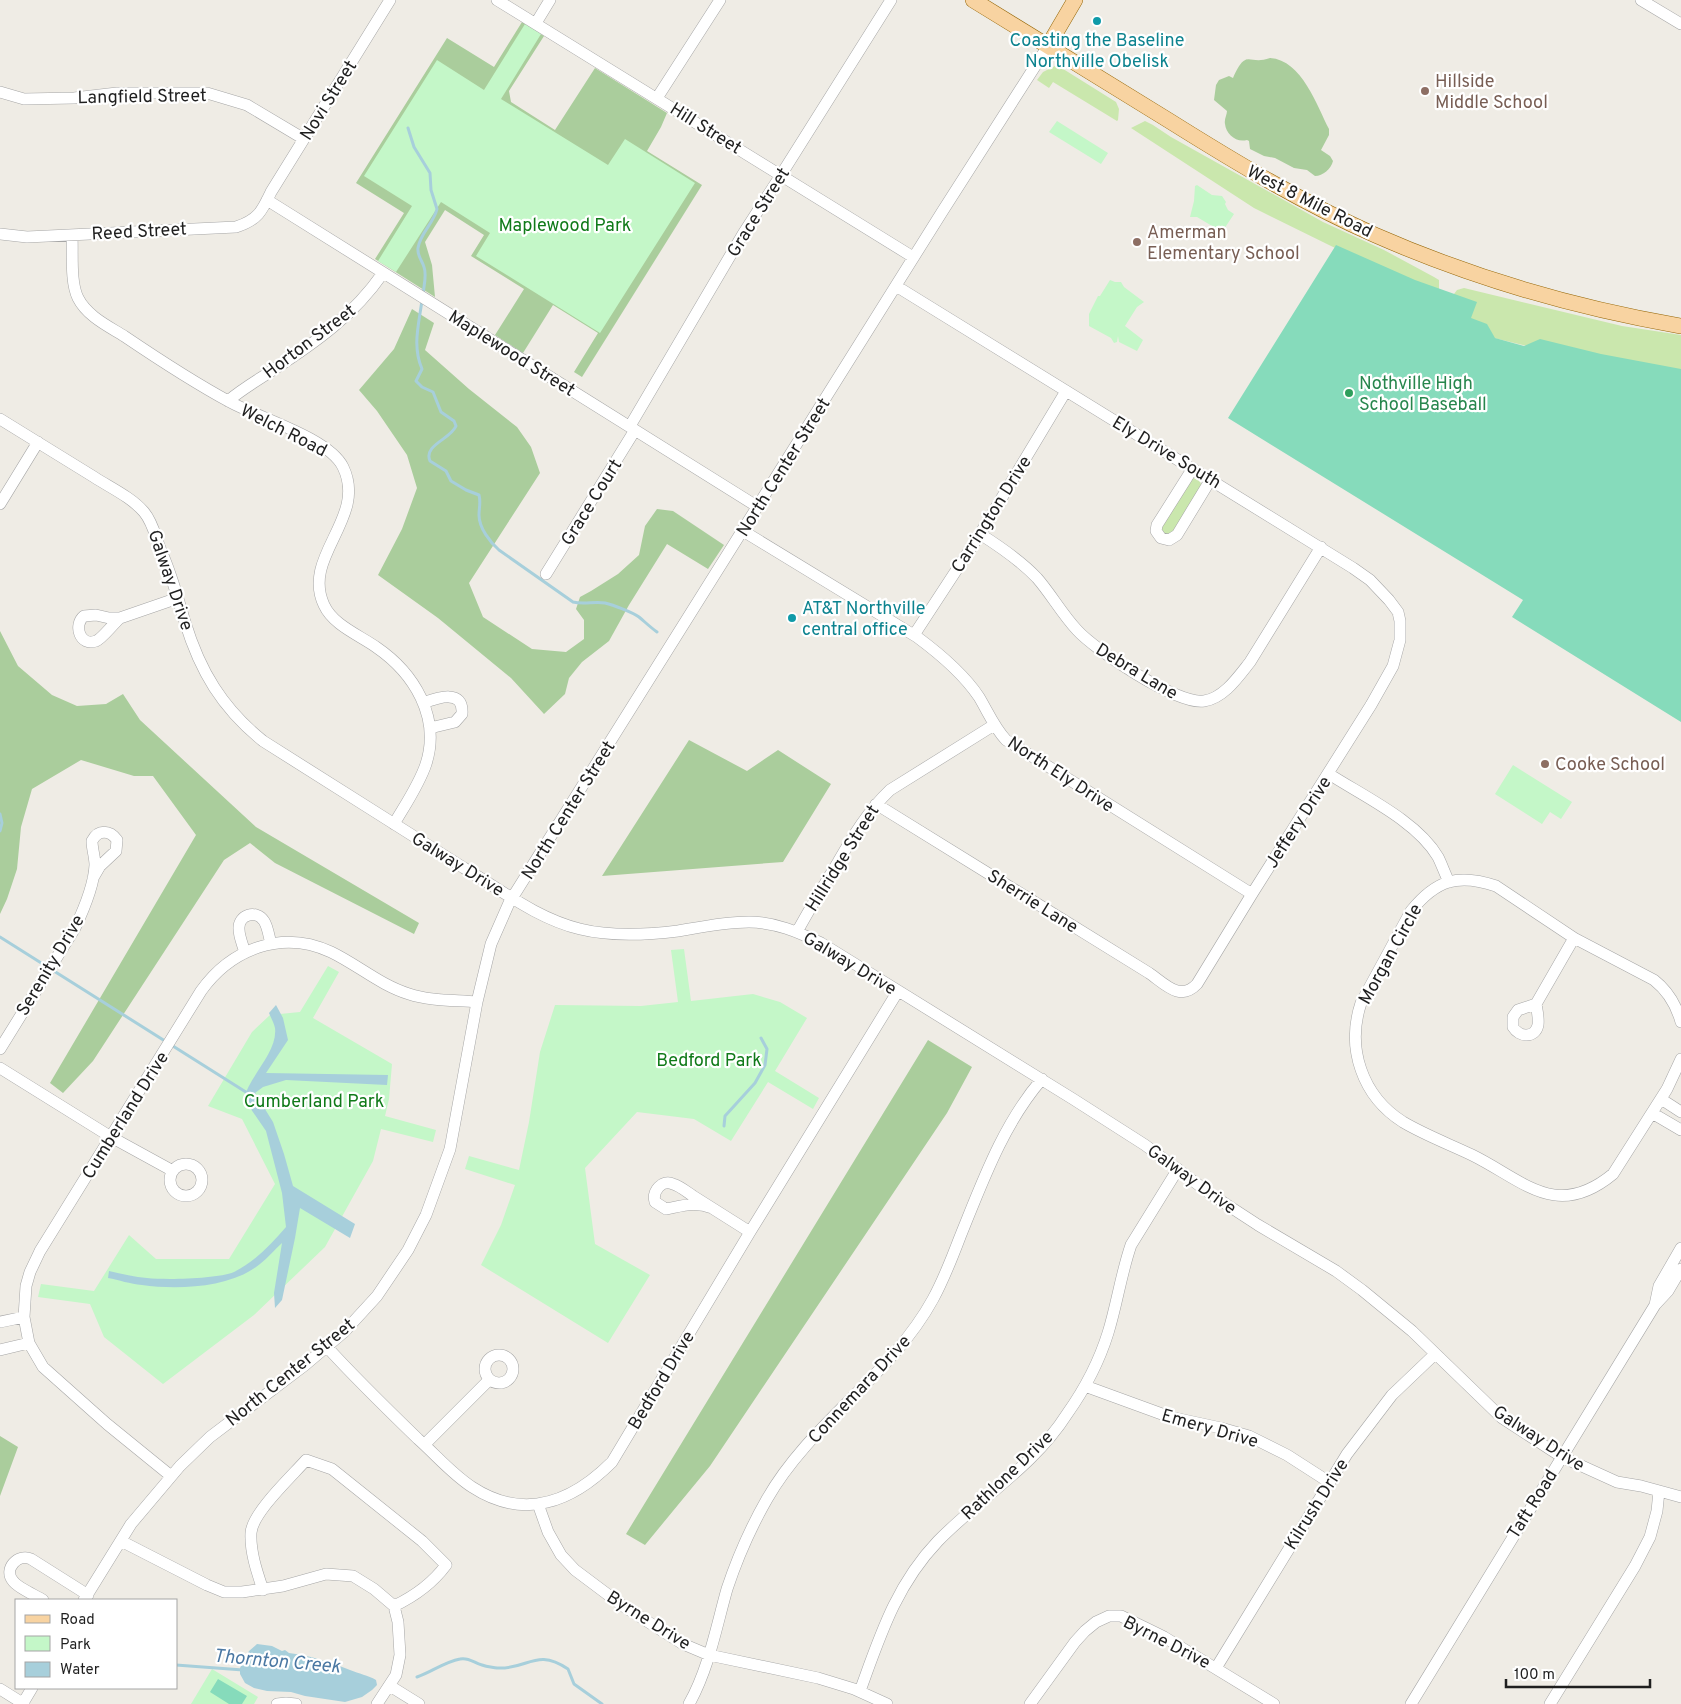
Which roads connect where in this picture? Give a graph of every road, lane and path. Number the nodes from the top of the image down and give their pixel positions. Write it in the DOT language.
graph roads {
  1 [pos="390,0"];
  2 [pos="497,0"];
  3 [pos="550,0"];
  4 [pos="720,0"];
  5 [pos="891,0"];
  6 [pos="973,0"];
  7 [pos="1075,0"];
  8 [pos="1641,0"];
  9 [pos="536,24"];
  10 [pos="1681,24"];
  11 [pos="1048,46"];
  12 [pos="0,92"];
  13 [pos="657,98"];
  14 [pos="304,139"];
  15 [pos="781,176"];
  16 [pos="267,200"];
  17 [pos="0,234"];
  18 [pos="72,235"];
  19 [pos="913,257"];
  20 [pos="383,273"];
  21 [pos="896,286"];
  22 [pos="1681,326"];
  23 [pos="1066,391"];
  24 [pos="228,401"];
  25 [pos="0,419"];
  26 [pos="633,428"];
  27 [pos="38,442"];
  28 [pos="1193,468"];
  29 [pos="1211,479"];
  30 [pos="0,504"];
  31 [pos="758,507"];
  32 [pos="743,531"];
  33 [pos="980,534"];
  34 [pos="1321,547"];
  35 [pos="546,574"];
  36 [pos="178,598"];
  37 [pos="120,618"];
  38 [pos="914,635"];
  39 [pos="1398,648"];
  40 [pos="423,703"];
  41 [pos="994,725"];
  42 [pos="430,728"];
  43 [pos="1329,774"];
  44 [pos="876,804"];
  45 [pos="394,824"];
  46 [pos="93,878"];
  47 [pos="1449,882"];
  48 [pos="1252,894"];
  49 [pos="513,898"];
  50 [pos="797,932"];
  51 [pos="1574,938"];
  52 [pos="271,944"];
  53 [pos="245,953"];
  54 [pos="1191,990"];
  55 [pos="898,991"];
  56 [pos="477,1002"];
  57 [pos="1536,1004"];
  58 [pos="1681,1022"];
  59 [pos="0,1049"];
  60 [pos="1681,1059"];
  61 [pos="0,1068"];
  62 [pos="1042,1079"];
  63 [pos="1661,1099"];
  64 [pos="1681,1112"];
  65 [pos="1652,1113"];
  66 [pos="1681,1130"];
  67 [pos="111,1137"];
  68 [pos="1178,1169"];
  69 [pos="173,1171"];
  70 [pos="712,1208"];
  71 [pos="750,1232"];
  72 [pos="1681,1248"];
  73 [pos="1681,1269"];
  74 [pos="1654,1305"];
  75 [pos="24,1317"];
  76 [pos="0,1322"];
  77 [pos="30,1343"];
  78 [pos="327,1347"];
  79 [pos="0,1350"];
  80 [pos="1436,1354"];
  81 [pos="490,1380"];
  82 [pos="1085,1386"];
  83 [pos="425,1444"];
  84 [pos="1562,1457"];
  85 [pos="171,1476"];
  86 [pos="1329,1482"];
  87 [pos="1660,1491"];
  88 [pos="1681,1497"];
  89 [pos="538,1504"];
  90 [pos="121,1541"];
  91 [pos="263,1590"];
  92 [pos="86,1598"];
  93 [pos="41,1599"];
  94 [pos="394,1606"];
  95 [pos="709,1655"];
  96 [pos="1216,1668"];
  97 [pos="390,1686"];
  98 [pos="0,1689"];
  99 [pos="31,1689"];
  100 [pos="860,1691"];
  101 [pos="23,1704"];
  102 [pos="277,1704"];
  103 [pos="296,1704"];
  104 [pos="377,1704"];
  105 [pos="419,1704"];
  106 [pos="689,1704"];
  107 [pos="887,1704"];
  108 [pos="1030,1704"];
  109 [pos="1274,1704"];
  110 [pos="1410,1704"];
  111 [pos="1550,1704"];
  1 -- 14 [label="street, Novi Street"];
  2 -- 9 [label="street, Hill Street"];
  3 -- 9 [label="street"];
  4 -- 13 [label="street"];
  5 -- 15 [label="street, Grace Street"];
  6 -- 11 [label="main road, West 8 Mile Road"];
  7 -- 11 [label="main road, North Center Street"];
  8 -- 10 [label="street"];
  9 -- 13 [label="street, Hill Street"];
  11 -- 19 [label="street, North Center Street"];
  11 -- 22 [label="main road, West 8 Mile Road"];
  12 -- 14 [label="street, Langfield Street"];
  13 -- 15 [label="street, Hill Street"];
  14 -- 16 [label="street, Novi Street"];
  15 -- 19 [label="street, Hill Street"];
  15 -- 26 [label="street, Grace Street"];
  16 -- 18 [label="street, Reed Street"];
  16 -- 20 [label="street, Maplewood Street"];
  17 -- 18 [label="street, Reed Street"];
  18 -- 24 [label="street, Welch Road"];
  19 -- 21 [label="street, North Center Street"];
  20 -- 24 [label="street, Horton Street"];
  20 -- 26 [label="street, Maplewood Street"];
  21 -- 23 [label="street, Ely Drive South"];
  21 -- 31 [label="street, North Center Street"];
  23 -- 28 [label="street, Ely Drive South"];
  23 -- 33 [label="street, Carrington Drive"];
  24 -- 40 [label="street, Welch Road"];
  25 -- 27 [label="street, Galway Drive"];
  26 -- 31 [label="street, Maplewood Street"];
  26 -- 35 [label="street, Grace Court"];
  27 -- 30 [label="street"];
  27 -- 36 [label="street, Galway Drive"];
  28 -- 29 [label="street, Ely Drive South"];
  28 -- 29 [label="street"];
  29 -- 34 [label="street, Ely Drive South"];
  31 -- 32 [label="street, North Center Street"];
  32 -- 38 [label="street, North Ely Drive"];
  32 -- 49 [label="street, North Center Street"];
  33 -- 34 [label="street, Debra Lane"];
  33 -- 38 [label="street, Carrington Drive"];
  34 -- 39 [label="street, Ely Drive South"];
  36 -- 37 [label="street"];
  36 -- 45 [label="street, Galway Drive"];
  38 -- 41 [label="street, North Ely Drive"];
  39 -- 43 [label="street, Jeffery Drive"];
  40 -- 42 [label="street, Welch Road"];
  40 -- 42 [label="street"];
  41 -- 44 [label="street, Hillridge Street"];
  41 -- 48 [label="street, North Ely Drive"];
  42 -- 45 [label="street, Welch Road"];
  43 -- 47 [label="street"];
  43 -- 48 [label="street, Jeffery Drive"];
  44 -- 50 [label="street, Hillridge Street"];
  44 -- 54 [label="street, Sherrie Lane"];
  45 -- 49 [label="street, Galway Drive"];
  46 -- 59 [label="street, Serenity Drive"];
  47 -- 51 [label="street, Morgan Circle"];
  47 -- 65 [label="street, Morgan Circle"];
  48 -- 54 [label="street, Jeffery Drive"];
  49 -- 50 [label="street, Galway Drive"];
  49 -- 56 [label="street, North Center Street"];
  50 -- 55 [label="street, Galway Drive"];
  51 -- 57 [label="street"];
  51 -- 58 [label="street, Morgan Circle"];
  52 -- 53 [label="street, Cumberland Drive"];
  52 -- 53 [label="street"];
  52 -- 56 [label="street, Cumberland Drive"];
  53 -- 67 [label="street, Cumberland Drive"];
  55 -- 62 [label="street, Galway Drive"];
  55 -- 71 [label="street, Bedford Drive"];
  56 -- 78 [label="street, North Center Street"];
  60 -- 63 [label="street, Morgan Circle"];
  61 -- 67 [label="street"];
  62 -- 68 [label="street, Galway Drive"];
  62 -- 95 [label="street, Connemara Drive"];
  63 -- 64 [label="street"];
  63 -- 65 [label="street, Morgan Circle"];
  65 -- 66 [label="street"];
  67 -- 69 [label="street"];
  67 -- 75 [label="street, Cumberland Drive"];
  68 -- 80 [label="street, Galway Drive"];
  68 -- 82 [label="street, Rathlone Drive"];
  70 -- 71 [label="street"];
  71 -- 89 [label="street, Bedford Drive"];
  72 -- 74 [label="street, Taft Road"];
  73 -- 74 [label="street, Taft Road"];
  74 -- 84 [label="street, Taft Road"];
  75 -- 76 [label="street"];
  75 -- 77 [label="street, Cumberland Drive"];
  77 -- 79 [label="street"];
  77 -- 85 [label="street, Cumberland Drive"];
  78 -- 83 [label="street, Bedford Drive"];
  78 -- 85 [label="street, North Center Street"];
  80 -- 84 [label="street, Galway Drive"];
  80 -- 86 [label="street, Kilrush Drive"];
  81 -- 83 [label="street"];
  82 -- 86 [label="street, Emery Drive"];
  82 -- 100 [label="street, Rathlone Drive"];
  83 -- 89 [label="street, Bedford Drive"];
  84 -- 87 [label="street, Galway Drive"];
  84 -- 110 [label="street, Taft Road"];
  85 -- 90 [label="street, North Center Street"];
  86 -- 96 [label="street, Kilrush Drive"];
  87 -- 88 [label="street, Galway Drive"];
  87 -- 111 [label="street"];
  89 -- 95 [label="street, Byrne Drive"];
  90 -- 91 [label="street"];
  90 -- 92 [label="street, North Center Street"];
  91 -- 94 [label="street"];
  91 -- 94 [label="street"];
  92 -- 93 [label="street"];
  94 -- 97 [label="street"];
  95 -- 100 [label="street, Byrne Drive"];
  95 -- 106 [label="street, Connemara Drive"];
  96 -- 108 [label="street, Byrne Drive"];
  96 -- 109 [label="street, Byrne Drive"];
  97 -- 104 [label="street"];
  97 -- 105 [label="street"];
  98 -- 101 [label="street"];
  99 -- 101 [label="street"];
  100 -- 107 [label="street, Byrne Drive"];
  102 -- 103 [label="street"];
}
